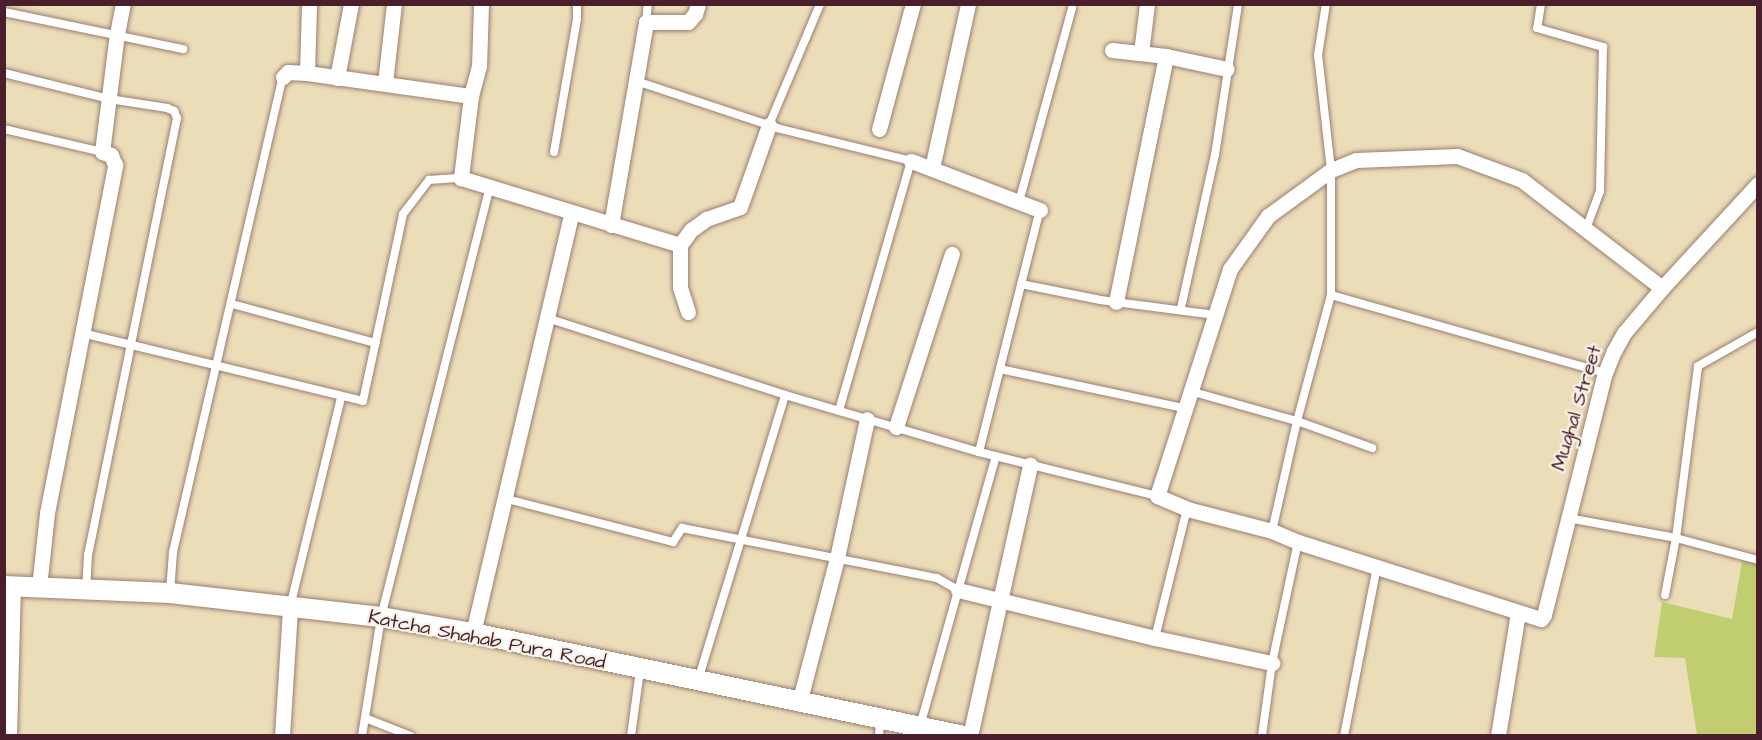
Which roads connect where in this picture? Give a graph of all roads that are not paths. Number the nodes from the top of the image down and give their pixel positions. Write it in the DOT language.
graph roads {
  1 [pos="123,4"];
  2 [pos="309,4"];
  3 [pos="351,4"];
  4 [pos="394,4"];
  5 [pos="481,4"];
  6 [pos="576,4"];
  7 [pos="648,4"];
  8 [pos="698,4"];
  9 [pos="820,4"];
  10 [pos="913,4"];
  11 [pos="968,4"];
  12 [pos="1147,4"];
  13 [pos="1238,4"];
  14 [pos="1326,4"];
  15 [pos="1541,4"];
  16 [pos="1072,8"];
  17 [pos="4,12"];
  18 [pos="646,22"];
  19 [pos="117,34"];
  20 [pos="183,50"];
  21 [pos="1112,50"];
  22 [pos="1141,53"];
  23 [pos="1166,56"];
  24 [pos="1227,69"];
  25 [pos="4,73"];
  26 [pos="307,73"];
  27 [pos="283,77"];
  28 [pos="338,78"];
  29 [pos="636,81"];
  30 [pos="385,83"];
  31 [pos="471,96"];
  32 [pos="109,99"];
  33 [pos="769,125"];
  34 [pos="4,129"];
  35 [pos="879,129"];
  36 [pos="102,152"];
  37 [pos="554,152"];
  38 [pos="911,161"];
  39 [pos="932,168"];
  40 [pos="1331,170"];
  41 [pos="462,178"];
  42 [pos="1758,184"];
  43 [pos="490,187"];
  44 [pos="1019,202"];
  45 [pos="1040,210"];
  46 [pos="571,214"];
  47 [pos="611,225"];
  48 [pos="1586,229"];
  49 [pos="681,245"];
  50 [pos="952,254"];
  51 [pos="1021,284"];
  52 [pos="1662,288"];
  53 [pos="1331,295"];
  54 [pos="1116,302"];
  55 [pos="232,304"];
  56 [pos="1181,308"];
  57 [pos="688,312"];
  58 [pos="1217,315"];
  59 [pos="547,318"];
  60 [pos="1758,332"];
  61 [pos="82,333"];
  62 [pos="376,343"];
  63 [pos="131,345"];
  64 [pos="217,366"];
  65 [pos="1000,369"];
  66 [pos="1605,373"];
  67 [pos="1190,391"];
  68 [pos="785,395"];
  69 [pos="341,397"];
  70 [pos="1184,408"];
  71 [pos="838,411"];
  72 [pos="867,419"];
  73 [pos="1297,421"];
  74 [pos="896,427"];
  75 [pos="1372,448"];
  76 [pos="979,452"];
  77 [pos="996,456"];
  78 [pos="1030,465"];
  79 [pos="1158,496"];
  80 [pos="503,498"];
  81 [pos="1187,509"];
  82 [pos="1568,518"];
  83 [pos="1272,531"];
  84 [pos="1676,538"];
  85 [pos="741,539"];
  86 [pos="1298,542"];
  87 [pos="837,558"];
  88 [pos="1758,560"];
  89 [pos="1377,566"];
  90 [pos="9,586"];
  91 [pos="39,586"];
  92 [pos="86,589"];
  93 [pos="958,590"];
  94 [pos="170,593"];
  95 [pos="1665,595"];
  96 [pos="1000,602"];
  97 [pos="290,608"];
  98 [pos="1518,613"];
  99 [pos="381,617"];
  100 [pos="473,633"];
  101 [pos="1155,638"];
  102 [pos="1272,663"];
  103 [pos="640,670"];
  104 [pos="698,682"];
  105 [pos="800,703"];
  106 [pos="365,718"];
  107 [pos="880,727"];
  108 [pos="920,727"];
  109 [pos="9,735"];
  110 [pos="282,735"];
  111 [pos="362,735"];
  112 [pos="411,735"];
  113 [pos="631,735"];
  114 [pos="964,735"];
  115 [pos="970,735"];
  116 [pos="1263,735"];
  117 [pos="1344,735"];
  118 [pos="1498,735"];
  1 -- 19 [label="street"];
  2 -- 26 [label="street"];
  3 -- 28 [label="street"];
  4 -- 30 [label="street"];
  5 -- 31 [label="street"];
  6 -- 37 [label="lane"];
  7 -- 18 [label="lane"];
  8 -- 18 [label="street"];
  9 -- 33 [label="lane"];
  10 -- 35 [label="street"];
  11 -- 39 [label="street"];
  12 -- 22 [label="street"];
  13 -- 24 [label="lane"];
  14 -- 40 [label="lane"];
  15 -- 48 [label="lane"];
  16 -- 44 [label="lane"];
  17 -- 19 [label="lane"];
  18 -- 29 [label="street"];
  19 -- 20 [label="lane"];
  19 -- 32 [label="street"];
  21 -- 22 [label="street"];
  22 -- 23 [label="street"];
  23 -- 24 [label="street"];
  23 -- 54 [label="street"];
  24 -- 56 [label="lane"];
  25 -- 32 [label="lane"];
  26 -- 27 [label="street"];
  26 -- 28 [label="street"];
  27 -- 55 [label="lane"];
  28 -- 30 [label="street"];
  29 -- 33 [label="lane"];
  29 -- 47 [label="street"];
  30 -- 31 [label="street"];
  31 -- 41 [label="street"];
  32 -- 36 [label="street"];
  32 -- 63 [label="lane"];
  33 -- 38 [label="lane"];
  33 -- 49 [label="street"];
  34 -- 36 [label="lane"];
  36 -- 61 [label="street"];
  38 -- 39 [label="street"];
  38 -- 71 [label="lane"];
  39 -- 44 [label="street"];
  40 -- 48 [label="street"];
  40 -- 53 [label="lane"];
  40 -- 58 [label="street"];
  41 -- 43 [label="street"];
  41 -- 62 [label="lane"];
  42 -- 52 [label="street, Mughal Street"];
  43 -- 46 [label="street"];
  43 -- 99 [label="lane"];
  44 -- 45 [label="street"];
  45 -- 51 [label="lane"];
  46 -- 47 [label="street"];
  46 -- 59 [label="street"];
  47 -- 49 [label="street"];
  48 -- 52 [label="street"];
  49 -- 57 [label="street"];
  50 -- 74 [label="street"];
  51 -- 54 [label="lane"];
  51 -- 65 [label="lane"];
  52 -- 66 [label="street, Mughal Street"];
  53 -- 66 [label="lane"];
  53 -- 73 [label="lane"];
  54 -- 56 [label="lane"];
  55 -- 62 [label="lane"];
  55 -- 64 [label="lane"];
  56 -- 58 [label="lane"];
  58 -- 67 [label="street"];
  59 -- 68 [label="lane"];
  59 -- 80 [label="street"];
  60 -- 84 [label="lane"];
  61 -- 63 [label="lane"];
  61 -- 91 [label="street"];
  62 -- 69 [label="lane"];
  63 -- 64 [label="lane"];
  63 -- 92 [label="lane"];
  64 -- 69 [label="lane"];
  64 -- 94 [label="lane"];
  65 -- 70 [label="lane"];
  65 -- 76 [label="lane"];
  66 -- 82 [label="street, Mughal Street"];
  67 -- 70 [label="street"];
  67 -- 73 [label="lane"];
  68 -- 71 [label="lane"];
  68 -- 85 [label="lane"];
  69 -- 97 [label="lane"];
  70 -- 79 [label="street"];
  71 -- 72 [label="lane"];
  72 -- 74 [label="lane"];
  72 -- 87 [label="street"];
  73 -- 75 [label="lane"];
  73 -- 83 [label="lane"];
  74 -- 76 [label="lane"];
  76 -- 77 [label="lane"];
  77 -- 78 [label="lane"];
  77 -- 93 [label="lane"];
  78 -- 79 [label="lane"];
  78 -- 96 [label="street"];
  79 -- 81 [label="street"];
  80 -- 85 [label="lane"];
  80 -- 100 [label="street"];
  81 -- 83 [label="street"];
  81 -- 101 [label="lane"];
  82 -- 84 [label="lane"];
  82 -- 98 [label="street, Mughal Street"];
  83 -- 86 [label="street"];
  84 -- 88 [label="lane"];
  84 -- 95 [label="lane"];
  85 -- 87 [label="lane"];
  85 -- 104 [label="lane"];
  86 -- 89 [label="street"];
  86 -- 102 [label="lane"];
  87 -- 93 [label="lane"];
  87 -- 105 [label="street"];
  89 -- 98 [label="street"];
  89 -- 117 [label="lane"];
  90 -- 91 [label="street, Katcha Shahab Pura Road"];
  90 -- 109 [label="street"];
  91 -- 92 [label="street, Katcha Shahab Pura Road"];
  92 -- 94 [label="street, Katcha Shahab Pura Road"];
  93 -- 96 [label="street"];
  93 -- 108 [label="lane"];
  94 -- 97 [label="street, Katcha Shahab Pura Road"];
  96 -- 101 [label="street"];
  96 -- 115 [label="street"];
  97 -- 99 [label="street, Katcha Shahab Pura Road"];
  97 -- 110 [label="street"];
  98 -- 118 [label="street"];
  99 -- 100 [label="street, Katcha Shahab Pura Road"];
  99 -- 106 [label="lane"];
  100 -- 103 [label="street, Katcha Shahab Pura Road"];
  101 -- 102 [label="street"];
  102 -- 116 [label="lane"];
  103 -- 104 [label="street, Katcha Shahab Pura Road"];
  103 -- 113 [label="lane"];
  104 -- 105 [label="street, Katcha Shahab Pura Road"];
  105 -- 107 [label="street, Katcha Shahab Pura Road"];
  106 -- 111 [label="lane"];
  106 -- 112 [label="lane"];
  107 -- 108 [label="street, Katcha Shahab Pura Road"];
  108 -- 114 [label="street, Katcha Shahab Pura Road"];
}
